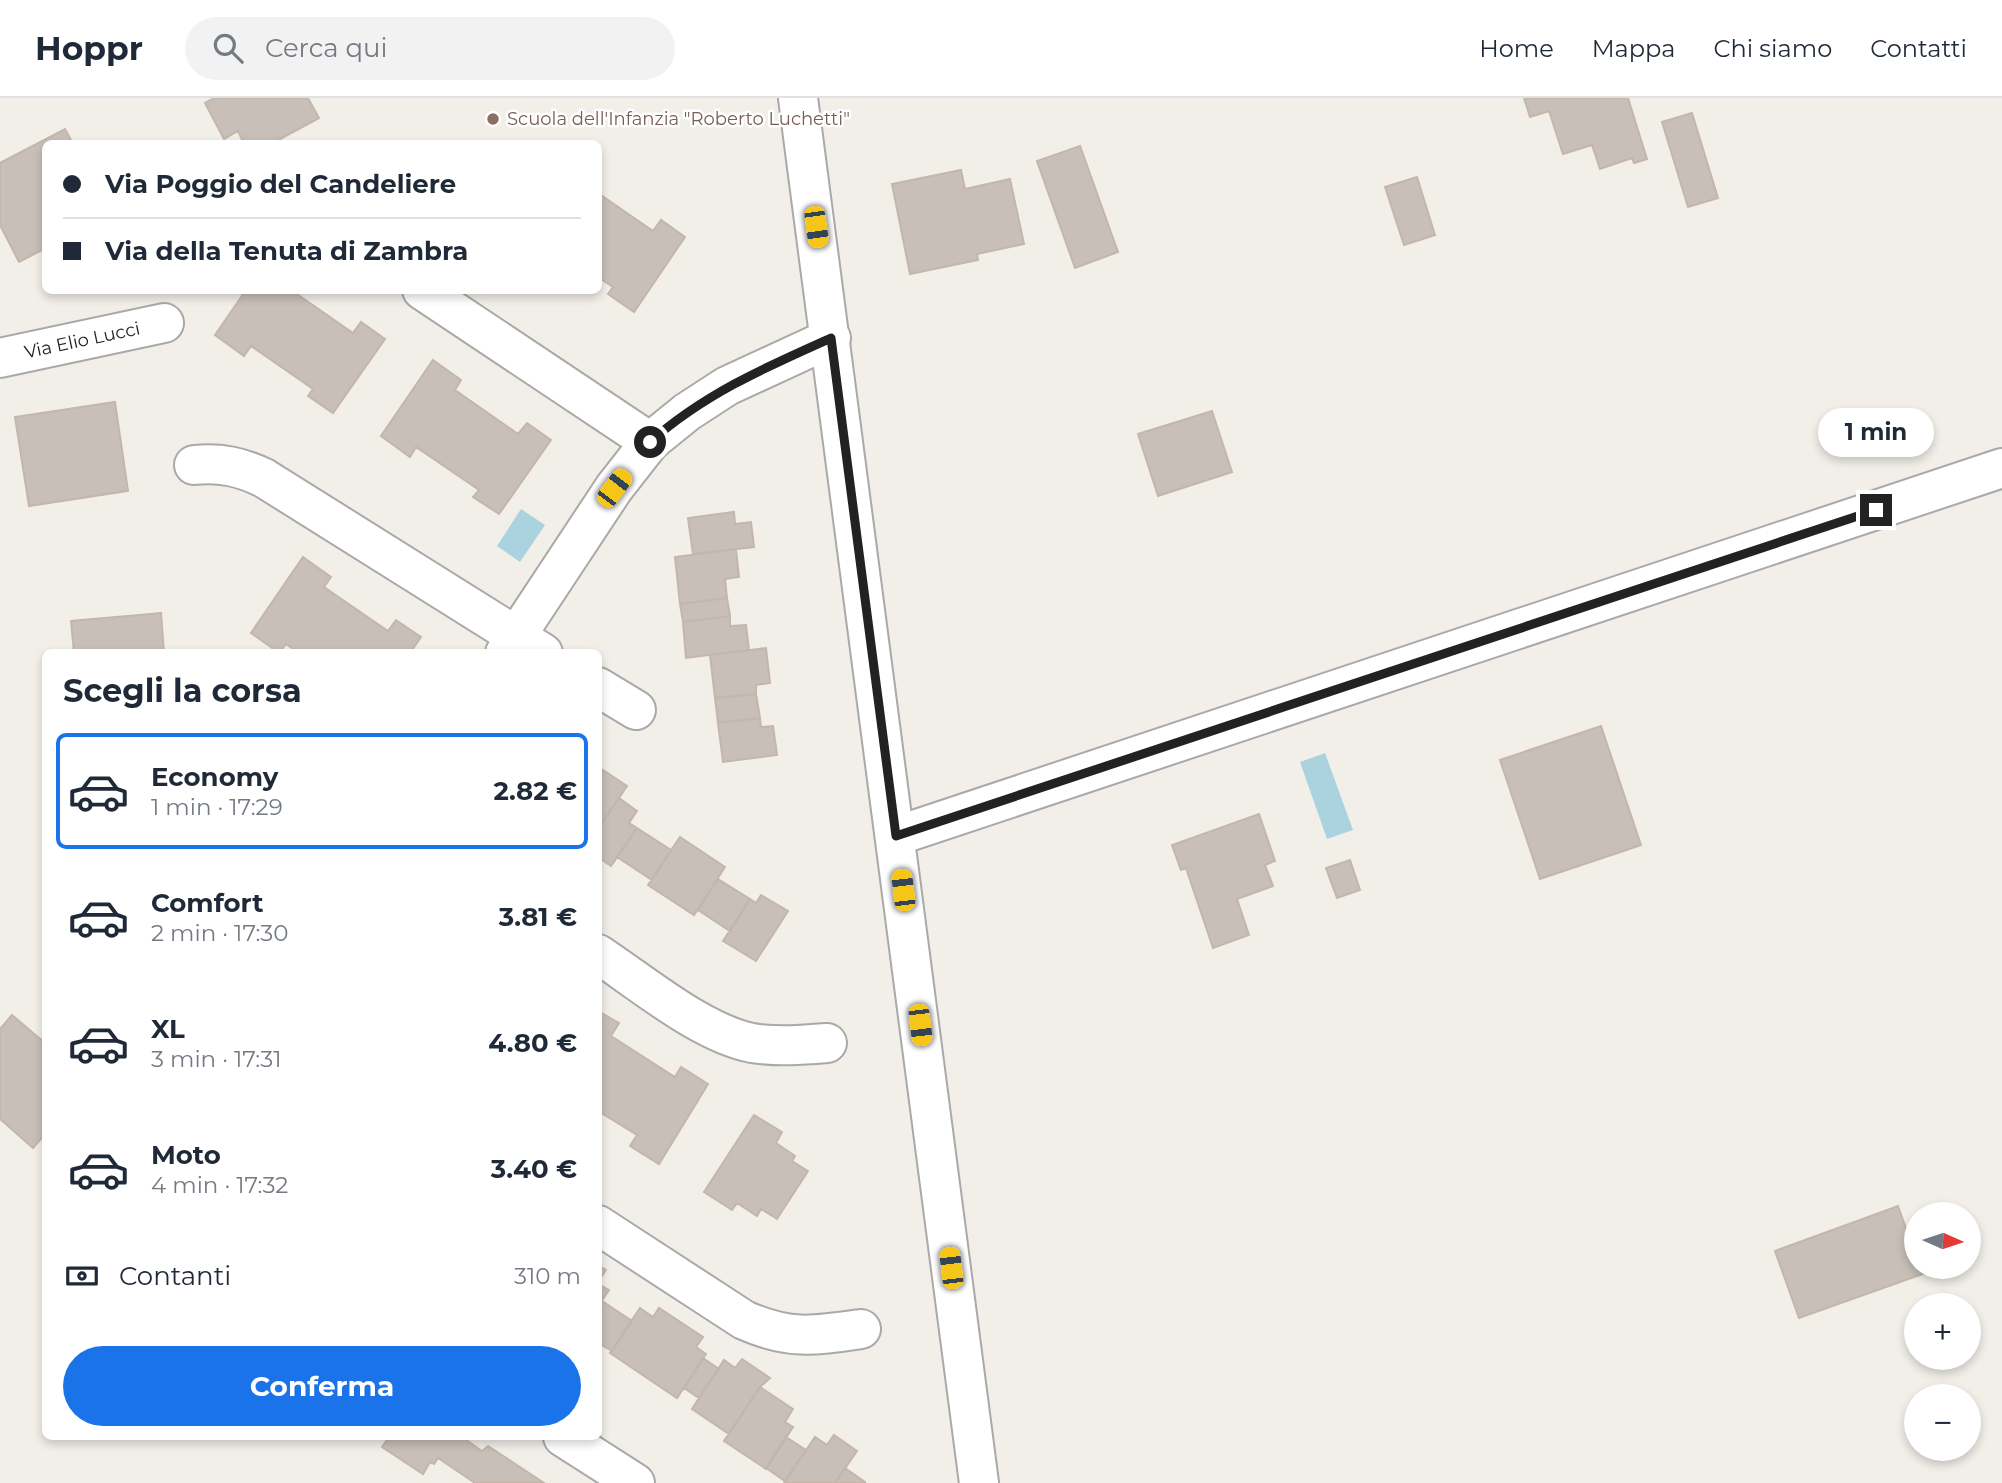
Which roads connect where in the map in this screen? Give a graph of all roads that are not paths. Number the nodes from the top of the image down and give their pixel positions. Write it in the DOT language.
graph roads {
  1 [pos="798,98"];
  2 [pos="428,294"];
  3 [pos="164,323"];
  4 [pos="831,338"];
  5 [pos="0,358"];
  6 [pos="650,442"];
  7 [pos="194,465"];
  8 [pos="2002,468"];
  9 [pos="521,647"];
  10 [pos="602,689"];
  11 [pos="636,710"];
  12 [pos="896,836"];
  13 [pos="602,957"];
  14 [pos="827,1043"];
  15 [pos="602,1228"];
  16 [pos="861,1329"];
  17 [pos="569,1440"];
  18 [pos="635,1483"];
  19 [pos="979,1483"];
  1 -- 4 [label="street"];
  2 -- 6 [label="street"];
  3 -- 5 [label="street, Via Elio Lucci"];
  4 -- 6 [label="street"];
  4 -- 12 [label="street"];
  6 -- 9 [label="street"];
  7 -- 9 [label="street"];
  8 -- 12 [label="street"];
  10 -- 11 [label="street"];
  12 -- 19 [label="street"];
  13 -- 14 [label="street"];
  15 -- 16 [label="street"];
  17 -- 18 [label="street"];
}
